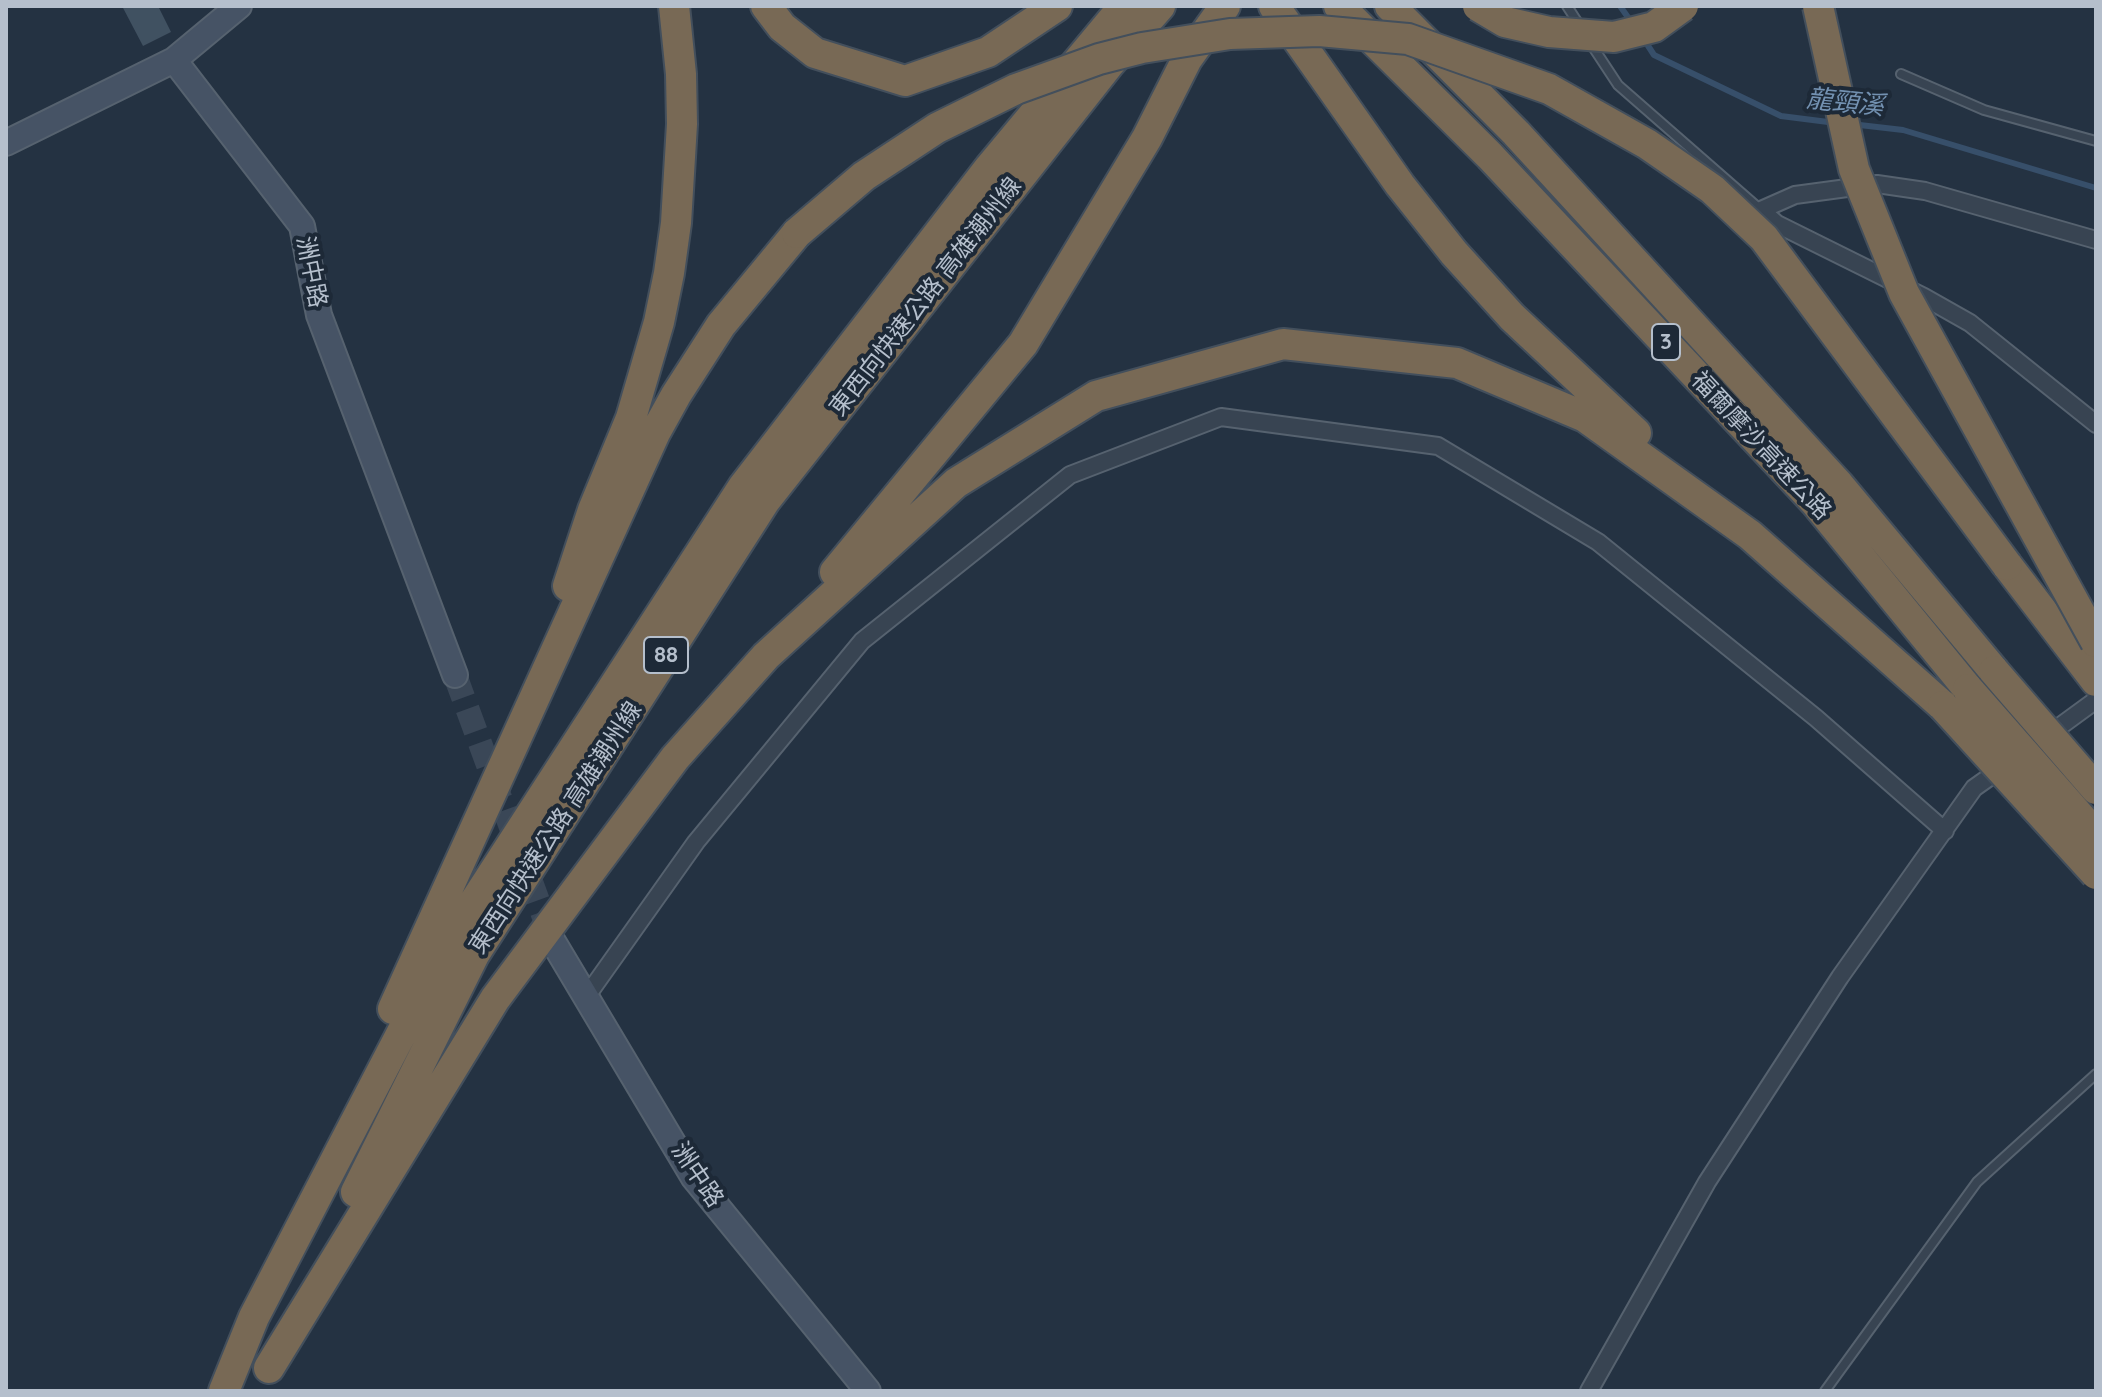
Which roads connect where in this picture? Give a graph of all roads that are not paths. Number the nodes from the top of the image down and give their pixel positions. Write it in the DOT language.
graph roads {
  1 [pos="239,6"];
  2 [pos="674,6"];
  3 [pos="766,6"];
  4 [pos="1057,6"];
  5 [pos="1124,6"];
  6 [pos="1160,6"];
  7 [pos="1225,6"];
  8 [pos="1274,6"];
  9 [pos="1390,6"];
  10 [pos="1478,6"];
  11 [pos="1567,6"];
  12 [pos="1683,6"];
  13 [pos="1818,6"];
  14 [pos="1342,9"];
  15 [pos="174,60"];
  16 [pos="1901,74"];
  17 [pos="10,131"];
  18 [pos="2096,141"];
  19 [pos="1761,210"];
  20 [pos="2096,240"];
  21 [pos="2096,424"];
  22 [pos="1750,535"];
  23 [pos="2096,642"];
  24 [pos="766,656"];
  25 [pos="455,675"];
  26 [pos="2096,681"];
  27 [pos="2096,700"];
  28 [pos="519,735"];
  29 [pos="2096,789"];
  30 [pos="1945,831"];
  31 [pos="2096,835"];
  32 [pos="2096,874"];
  33 [pos="552,940"];
  34 [pos="586,997"];
  35 [pos="2096,1074"];
  36 [pos="254,1317"];
  37 [pos="264,1379"];
  38 [pos="224,1391"];
  39 [pos="868,1391"];
  40 [pos="1589,1391"];
  41 [pos="1825,1391"];
  1 -- 15 [label="street"];
  2 -- 28 [label="highway"];
  3 -- 4 [label="highway"];
  5 -- 36 [label="highway, 東西向快速公路 高雄潮州線 / 88"];
  6 -- 37 [label="highway, 東西向快速公路 高雄潮州線 / 88"];
  7 -- 24 [label="highway"];
  8 -- 22 [label="highway"];
  9 -- 29 [label="highway, 福爾摩沙高速公路 / 3, bridge"];
  10 -- 12 [label="highway, bridge"];
  11 -- 19 [label="lane"];
  13 -- 23 [label="highway, bridge"];
  14 -- 31 [label="highway, 福爾摩沙高速公路 / 3, bridge"];
  15 -- 17 [label="street"];
  15 -- 25 [label="street, 洲中路"];
  16 -- 18 [label="lane"];
  19 -- 20 [label="street"];
  19 -- 21 [label="street"];
  22 -- 24 [label="highway"];
  22 -- 32 [label="highway, bridge"];
  24 -- 37 [label="highway"];
  26 -- 28 [label="highway, bridge"];
  27 -- 30 [label="street"];
  28 -- 36 [label="highway"];
  30 -- 34 [label="street"];
  30 -- 40 [label="street"];
  33 -- 34 [label="street, 洲中路"];
  34 -- 39 [label="street, 洲中路"];
  35 -- 41 [label="lane"];
  36 -- 38 [label="highway, 東西向快速公路 高雄潮州線 / 88"];
}
